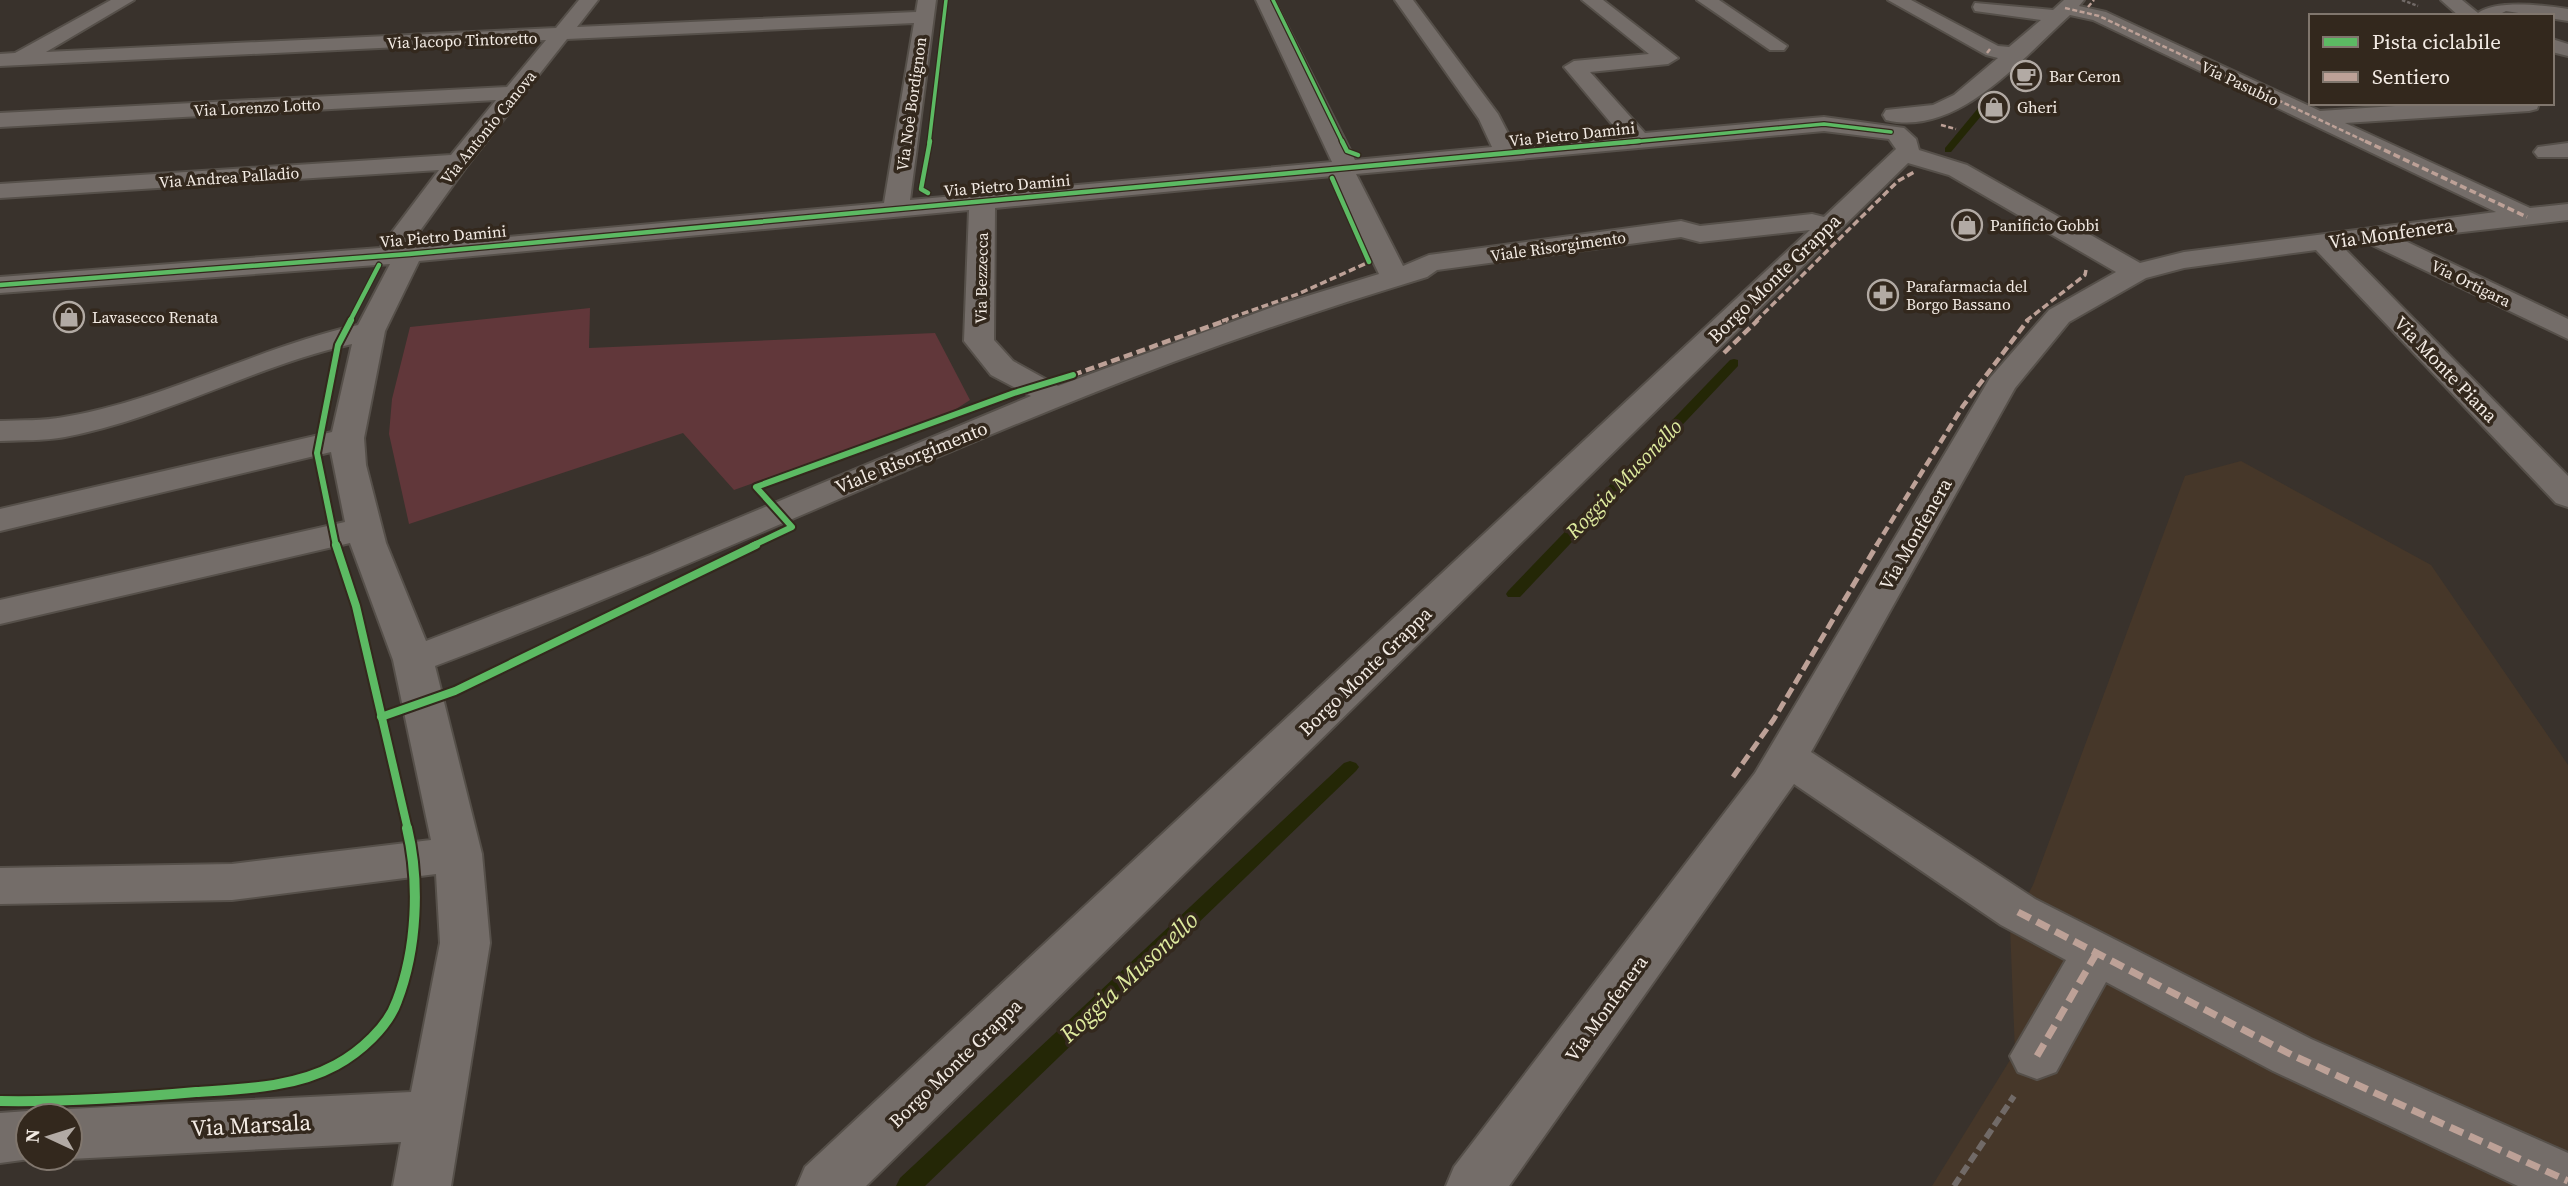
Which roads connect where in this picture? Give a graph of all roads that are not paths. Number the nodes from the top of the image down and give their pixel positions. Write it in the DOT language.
graph roads {
  1 [pos="125,0"];
  2 [pos="589,0"];
  3 [pos="1265,0"];
  4 [pos="1404,0"];
  5 [pos="1591,0"];
  6 [pos="1706,0"];
  7 [pos="1897,0"];
  8 [pos="2450,0"];
  9 [pos="1982,7"];
  10 [pos="2503,7"];
  11 [pos="2066,8"];
  12 [pos="926,9"];
  13 [pos="2469,14"];
  14 [pos="2487,14"];
  15 [pos="2527,14"];
  16 [pos="2568,15"];
  17 [pos="561,36"];
  18 [pos="1777,46"];
  19 [pos="2013,54"];
  20 [pos="6,63"];
  21 [pos="515,93"];
  22 [pos="1962,100"];
  23 [pos="2514,105"];
  24 [pos="2315,118"];
  25 [pos="0,120"];
  26 [pos="1906,130"];
  27 [pos="1640,142"];
  28 [pos="1507,155"];
  29 [pos="458,162"];
  30 [pos="1344,169"];
  31 [pos="0,191"];
  32 [pos="982,201"];
  33 [pos="896,208"];
  34 [pos="2552,218"];
  35 [pos="1827,225"];
  36 [pos="2374,236"];
  37 [pos="2323,242"];
  38 [pos="399,255"];
  39 [pos="2136,272"];
  40 [pos="1406,274"];
  41 [pos="0,285"];
  42 [pos="2568,330"];
  43 [pos="370,331"];
  44 [pos="1057,398"];
  45 [pos="0,431"];
  46 [pos="347,438"];
  47 [pos="2568,496"];
  48 [pos="0,520"];
  49 [pos="365,528"];
  50 [pos="0,612"];
  51 [pos="412,660"];
  52 [pos="1786,757"];
  53 [pos="457,855"];
  54 [pos="0,886"];
  55 [pos="2096,954"];
  56 [pos="2037,1056"];
  57 [pos="432,1116"];
  58 [pos="84,1133"];
  59 [pos="2568,1181"];
  60 [pos="422,1186"];
  61 [pos="826,1186"];
  62 [pos="1475,1186"];
  1 -- 20 [label="street"];
  2 -- 17 [label="street, Via Antonio Canova"];
  3 -- 30 [label="street"];
  4 -- 28 [label="street"];
  5 -- 27 [label="street"];
  6 -- 18 [label="street"];
  7 -- 19 [label="street"];
  8 -- 13 [label="street"];
  9 -- 11 [label="street, Via Pasubio"];
  10 -- 14 [label="street"];
  10 -- 15 [label="street"];
  10 -- 16 [label="street"];
  11 -- 19 [label="street, Borgo Monte Grappa"];
  11 -- 24 [label="street, Via Pasubio"];
  12 -- 17 [label="street, Via Jacopo Tintoretto"];
  12 -- 33 [label="street, Via Noè Bordignon"];
  17 -- 20 [label="street, Via Jacopo Tintoretto"];
  17 -- 21 [label="street, Via Antonio Canova"];
  19 -- 22 [label="street, Borgo Monte Grappa"];
  21 -- 25 [label="street, Via Lorenzo Lotto"];
  21 -- 29 [label="street, Via Antonio Canova"];
  22 -- 26 [label="street, Borgo Monte Grappa"];
  22 -- 26 [label="street, Borgo Monte Grappa"];
  23 -- 24 [label="street"];
  24 -- 34 [label="street, Via Pasubio"];
  26 -- 27 [label="street, Via Pietro Damini"];
  26 -- 35 [label="street, Borgo Monte Grappa"];
  26 -- 39 [label="street"];
  27 -- 28 [label="street, Via Pietro Damini"];
  28 -- 30 [label="street, Via Pietro Damini"];
  29 -- 31 [label="street, Via Andrea Palladio"];
  29 -- 38 [label="street, Via Antonio Canova"];
  30 -- 32 [label="street, Via Pietro Damini"];
  30 -- 40 [label="street"];
  32 -- 33 [label="street, Via Pietro Damini"];
  32 -- 44 [label="street, Via Bezzecca"];
  33 -- 38 [label="street, Via Pietro Damini"];
  34 -- 36 [label="street, Via Monfenera"];
  35 -- 40 [label="street, Viale Risorgimento"];
  35 -- 61 [label="street, Borgo Monte Grappa"];
  36 -- 37 [label="street, Via Monfenera"];
  36 -- 42 [label="street, Via Ortigara"];
  37 -- 39 [label="street, Via Monfenera"];
  37 -- 47 [label="street, Via Monte Piana"];
  38 -- 41 [label="street, Via Pietro Damini"];
  38 -- 43 [label="street, Via Antonio Canova"];
  39 -- 52 [label="street, Via Monfenera"];
  40 -- 44 [label="street, Viale Risorgimento"];
  43 -- 45 [label="street"];
  43 -- 46 [label="street, Via Antonio Canova"];
  44 -- 51 [label="street, Viale Risorgimento"];
  46 -- 48 [label="street"];
  46 -- 49 [label="street, Via Antonio Canova"];
  49 -- 50 [label="street"];
  49 -- 51 [label="street, Via Antonio Canova"];
  51 -- 53 [label="street, Via Antonio Canova"];
  52 -- 55 [label="street"];
  52 -- 62 [label="street, Via Monfenera"];
  53 -- 54 [label="street"];
  53 -- 57 [label="street, Via Antonio Canova"];
  55 -- 56 [label="street"];
  55 -- 59 [label="street"];
  57 -- 58 [label="street, Via Marsala"];
  57 -- 60 [label="street, Via Antonio Canova"];
}
